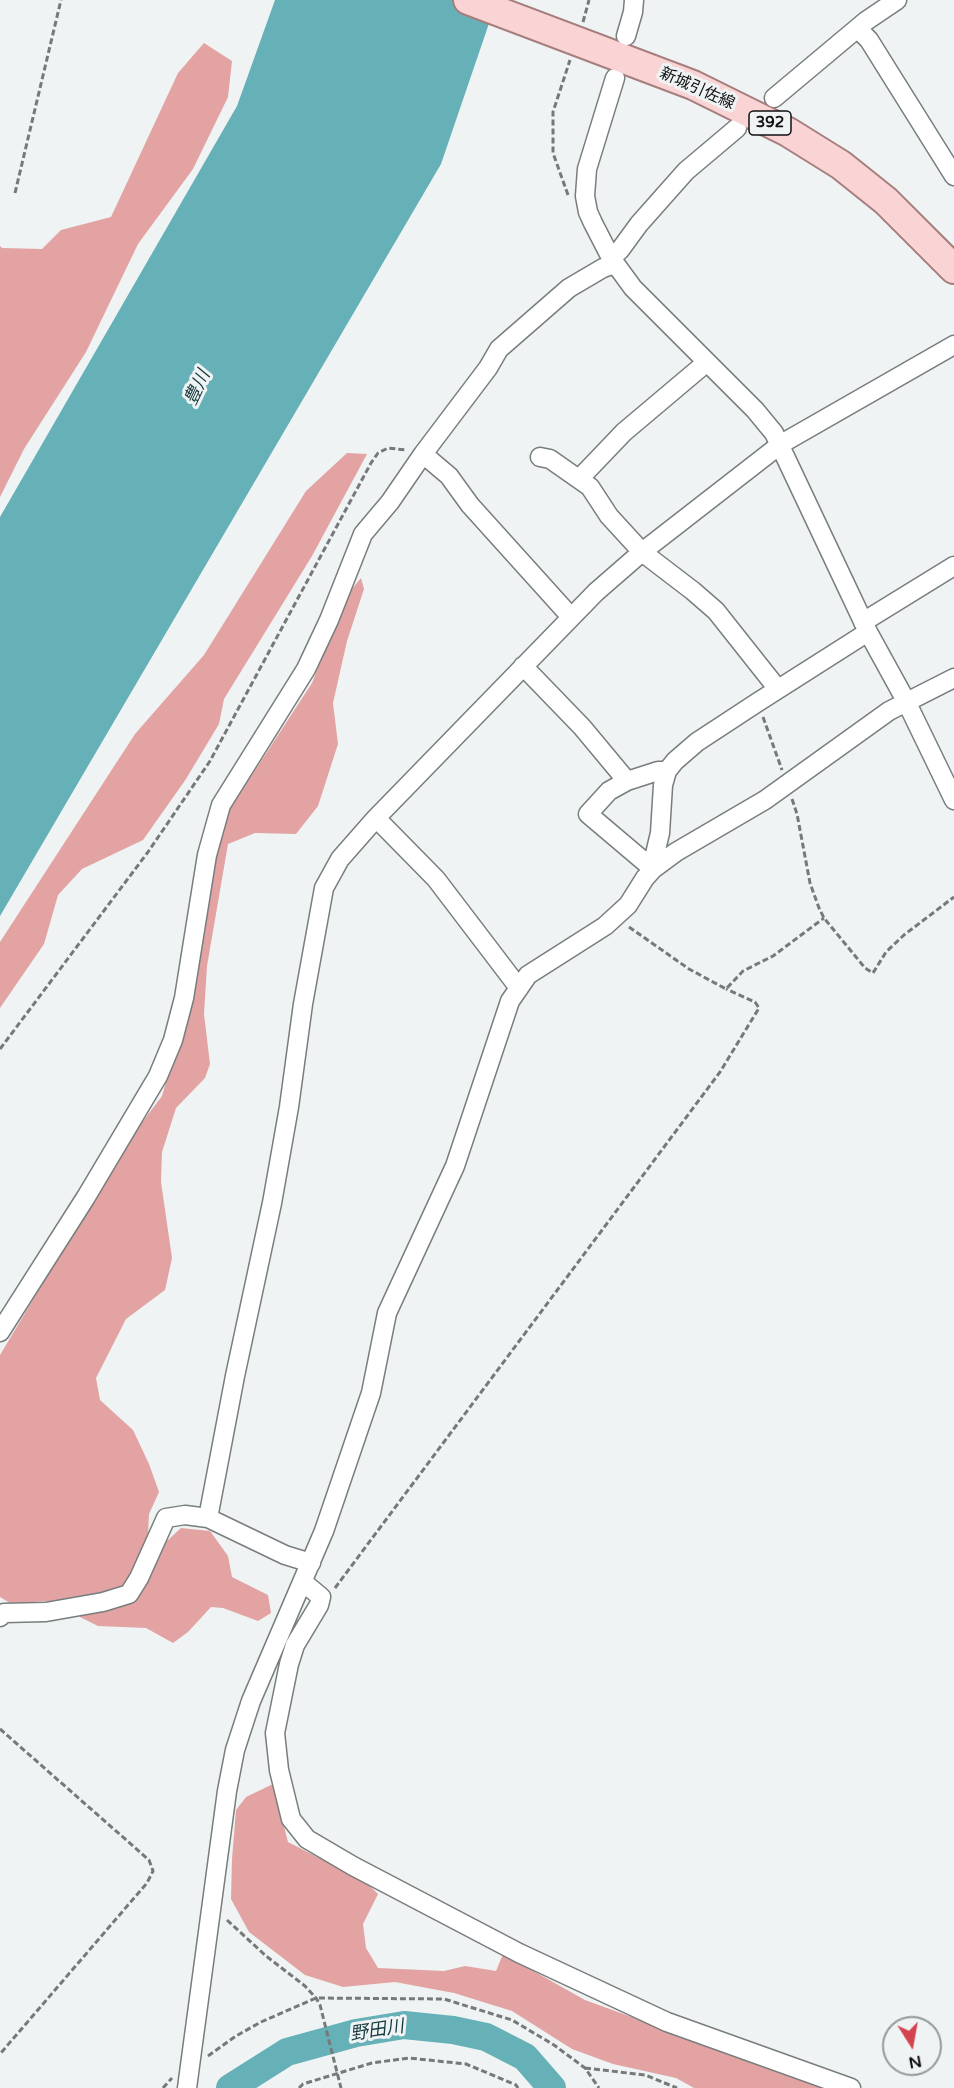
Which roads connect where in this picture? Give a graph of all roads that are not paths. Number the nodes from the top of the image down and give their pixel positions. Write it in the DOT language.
graph roads {
  1 [pos="468,0"];
  2 [pos="634,0"];
  3 [pos="897,0"];
  4 [pos="858,29"];
  5 [pos="626,36"];
  6 [pos="615,78"];
  7 [pos="774,98"];
  8 [pos="737,128"];
  9 [pos="954,176"];
  10 [pos="613,261"];
  11 [pos="954,269"];
  12 [pos="954,345"];
  13 [pos="706,362"];
  14 [pos="781,444"];
  15 [pos="423,454"];
  16 [pos="540,457"];
  17 [pos="579,478"];
  18 [pos="642,552"];
  19 [pos="954,566"];
  20 [pos="571,617"];
  21 [pos="866,627"];
  22 [pos="523,666"];
  23 [pos="954,678"];
  24 [pos="777,688"];
  25 [pos="906,701"];
  26 [pos="667,771"];
  27 [pos="627,782"];
  28 [pos="954,800"];
  29 [pos="376,818"];
  30 [pos="651,867"];
  31 [pos="519,988"];
  32 [pos="0,1332"];
  33 [pos="208,1518"];
  34 [pos="311,1563"];
  35 [pos="303,1582"];
  36 [pos="2,1613"];
  37 [pos="187,2081"];
  38 [pos="851,2088"];
  1 -- 11 [label="main road, 新城引佐線 / 392"];
  2 -- 5 [label="street"];
  3 -- 4 [label="street"];
  4 -- 7 [label="street"];
  4 -- 9 [label="street"];
  6 -- 10 [label="street"];
  8 -- 10 [label="street"];
  10 -- 13 [label="street"];
  10 -- 15 [label="street"];
  12 -- 14 [label="street"];
  13 -- 14 [label="street"];
  13 -- 17 [label="street"];
  14 -- 18 [label="street"];
  14 -- 21 [label="street"];
  15 -- 20 [label="street"];
  15 -- 32 [label="street"];
  16 -- 17 [label="street"];
  17 -- 18 [label="street"];
  18 -- 20 [label="street"];
  18 -- 24 [label="street"];
  19 -- 21 [label="street"];
  20 -- 22 [label="street"];
  21 -- 24 [label="street"];
  21 -- 25 [label="street"];
  22 -- 27 [label="street"];
  22 -- 29 [label="street"];
  23 -- 25 [label="street"];
  24 -- 26 [label="street"];
  25 -- 28 [label="street"];
  25 -- 30 [label="street"];
  26 -- 27 [label="street"];
  26 -- 30 [label="street"];
  27 -- 30 [label="street"];
  29 -- 31 [label="street"];
  29 -- 33 [label="street"];
  30 -- 31 [label="street"];
  31 -- 34 [label="street"];
  33 -- 34 [label="street"];
  33 -- 36 [label="street"];
  34 -- 35 [label="street"];
  35 -- 37 [label="street"];
  35 -- 38 [label="street"];
}
